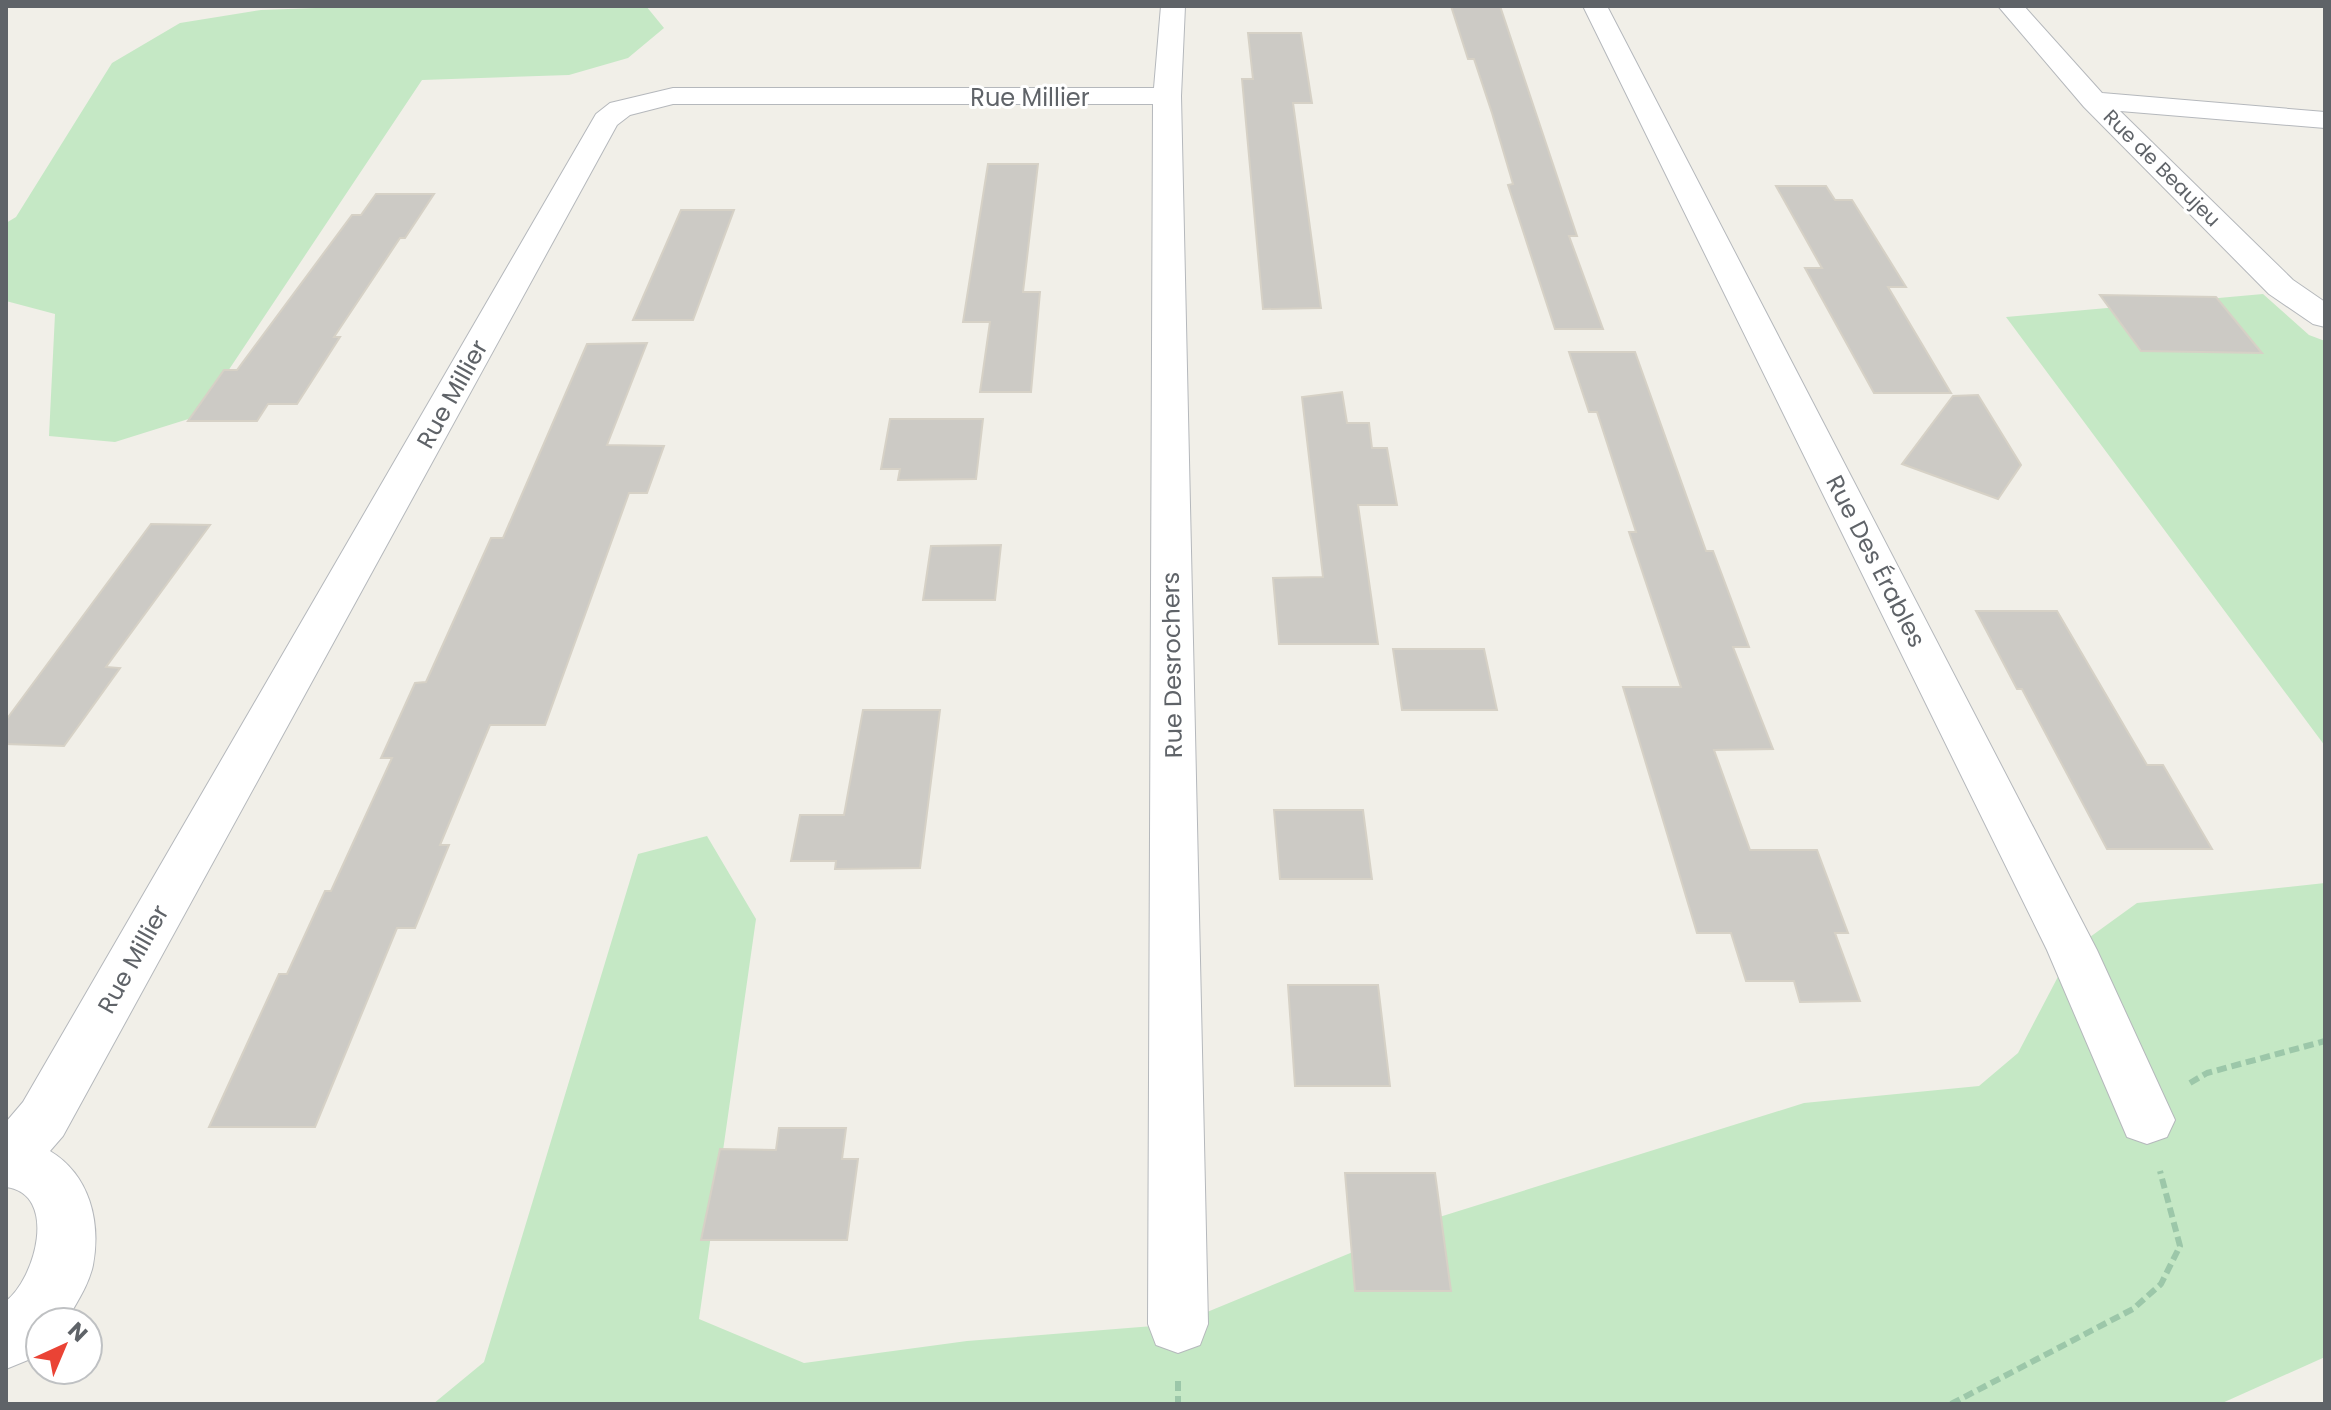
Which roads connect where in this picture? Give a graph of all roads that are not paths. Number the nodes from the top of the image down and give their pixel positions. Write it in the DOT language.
graph roads {
  1 [pos="1173,6"];
  2 [pos="1595,6"];
  3 [pos="2010,6"];
  4 [pos="1167,96"];
  5 [pos="2094,101"];
  6 [pos="2325,120"];
  7 [pos="2325,317"];
  8 [pos="2147,1120"];
  9 [pos="9,1160"];
  10 [pos="1178,1324"];
  11 [pos="6,1339"];
  1 -- 4 [label="street, Rue Desrochers"];
  2 -- 8 [label="street, Rue Des Érables"];
  3 -- 5 [label="street, Rue de Beaujeu"];
  4 -- 9 [label="street, Rue Millier"];
  4 -- 10 [label="street, Rue Desrochers"];
  5 -- 6 [label="street"];
  5 -- 7 [label="street, Rue de Beaujeu"];
  9 -- 11 [label="street, Rue Millier"];
}
